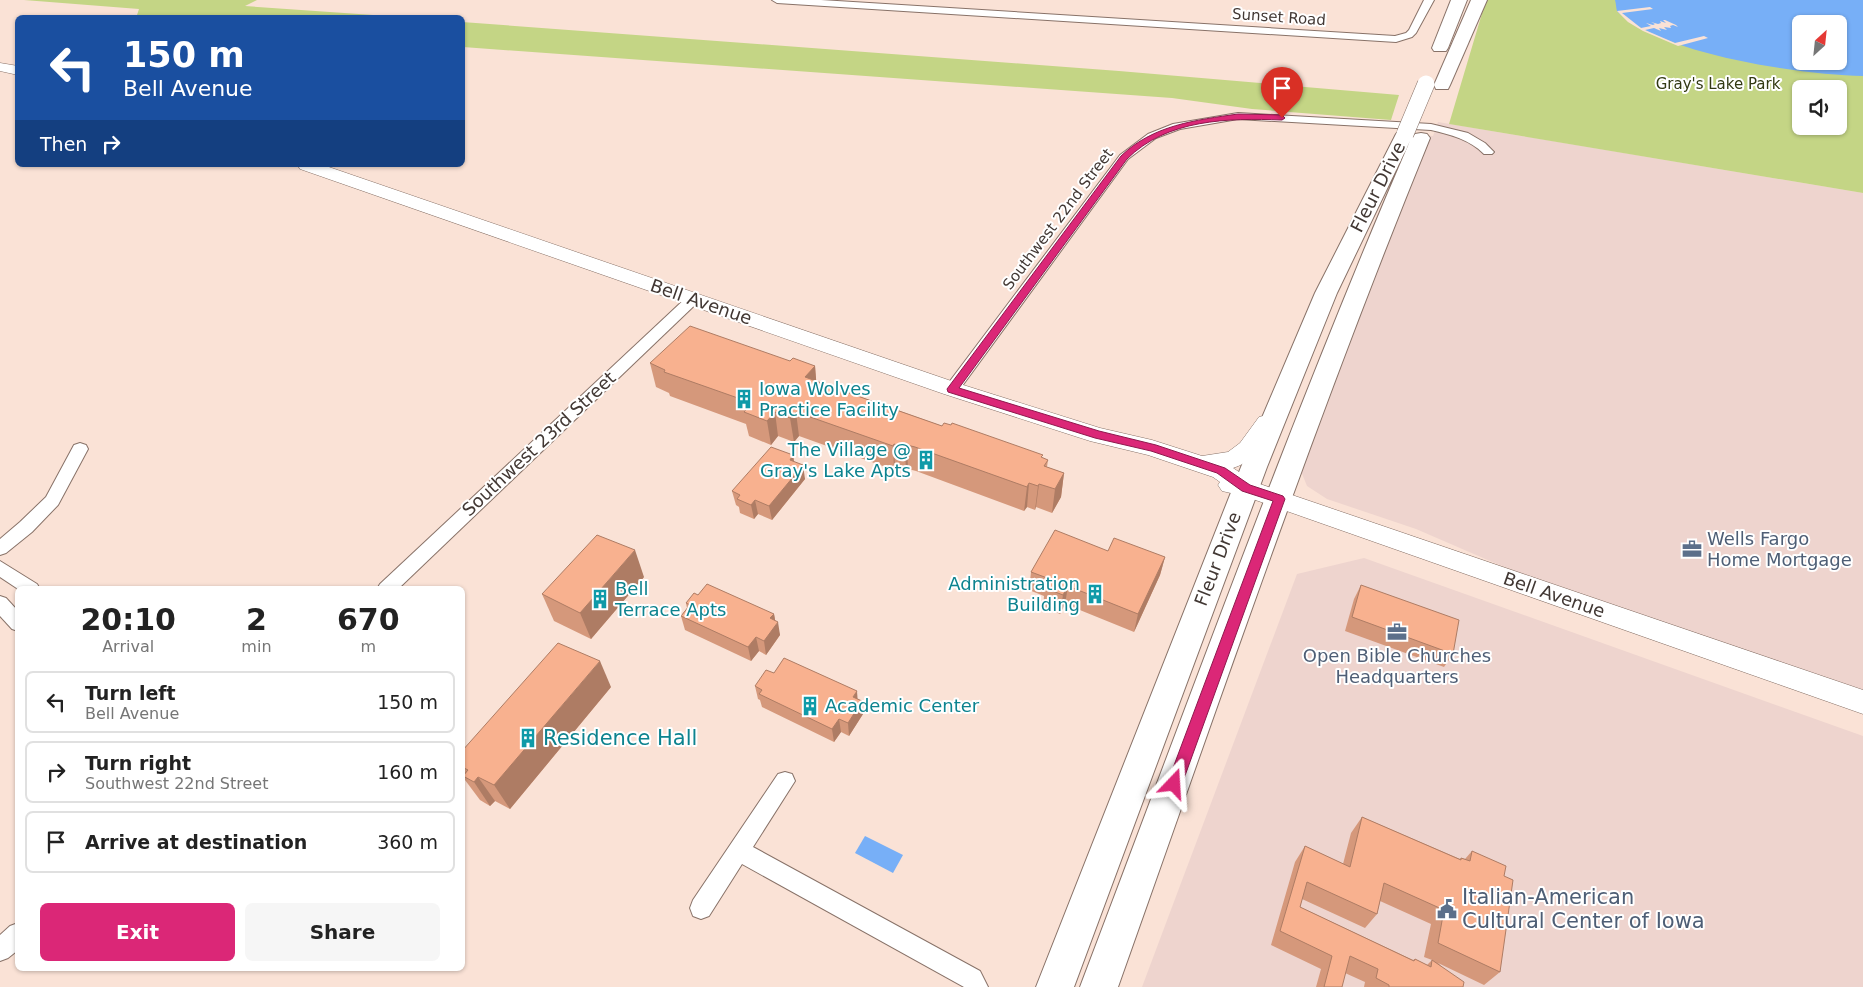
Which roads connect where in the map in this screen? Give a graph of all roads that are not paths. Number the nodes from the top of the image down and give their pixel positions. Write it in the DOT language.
graph roads {
  1 [pos="777,0"];
  2 [pos="932,0"];
  3 [pos="1429,0"];
  4 [pos="1459,0"];
  5 [pos="1479,0"];
  6 [pos="920,9"];
  7 [pos="0,66"];
  8 [pos="15,70"];
  9 [pos="1434,85"];
  10 [pos="1414,135"];
  11 [pos="1488,152"];
  12 [pos="312,167"];
  13 [pos="693,299"];
  14 [pos="952,389"];
  15 [pos="1281,403"];
  16 [pos="1098,435"];
  17 [pos="80,449"];
  18 [pos="1201,464"];
  19 [pos="1246,488"];
  20 [pos="1279,499"];
  21 [pos="0,548"];
  22 [pos="0,568"];
  23 [pos="26,586"];
  24 [pos="389,586"];
  25 [pos="0,603"];
  26 [pos="15,620"];
  27 [pos="1863,702"];
  28 [pos="785,781"];
  29 [pos="739,851"];
  30 [pos="701,908"];
  31 [pos="15,937"];
  32 [pos="0,950"];
  33 [pos="976,987"];
  34 [pos="1055,987"];
  35 [pos="1099,987"];
  1 -- 6 [label="street, Sunset Road"];
  2 -- 6 [label="street"];
  3 -- 6 [label="street, Sunset Road"];
  4 -- 9 [label="main road, Fleur Drive"];
  5 -- 9 [label="main road, Fleur Drive"];
  7 -- 8 [label="street"];
  9 -- 10 [label="main road, Fleur Drive"];
  10 -- 15 [label="main road, Fleur Drive"];
  10 -- 20 [label="main road, Fleur Drive"];
  11 -- 14 [label="street, Southwest 22nd Street"];
  12 -- 13 [label="street, Bell Avenue"];
  13 -- 14 [label="street, Bell Avenue"];
  13 -- 24 [label="street, Southwest 23rd Street"];
  14 -- 16 [label="street, Bell Avenue"];
  15 -- 18 [label="street"];
  15 -- 19 [label="main road, Fleur Drive"];
  16 -- 18 [label="street, Bell Avenue"];
  16 -- 19 [label="street, Bell Avenue"];
  17 -- 21 [label="street"];
  18 -- 19 [label="street, Bell Avenue"];
  19 -- 20 [label="street, Bell Avenue"];
  19 -- 34 [label="main road, Fleur Drive"];
  20 -- 27 [label="street, Bell Avenue"];
  20 -- 35 [label="main road, Fleur Drive"];
  22 -- 23 [label="street"];
  25 -- 26 [label="street"];
  28 -- 29 [label="street"];
  29 -- 30 [label="street"];
  29 -- 33 [label="street"];
  31 -- 32 [label="street"];
}
